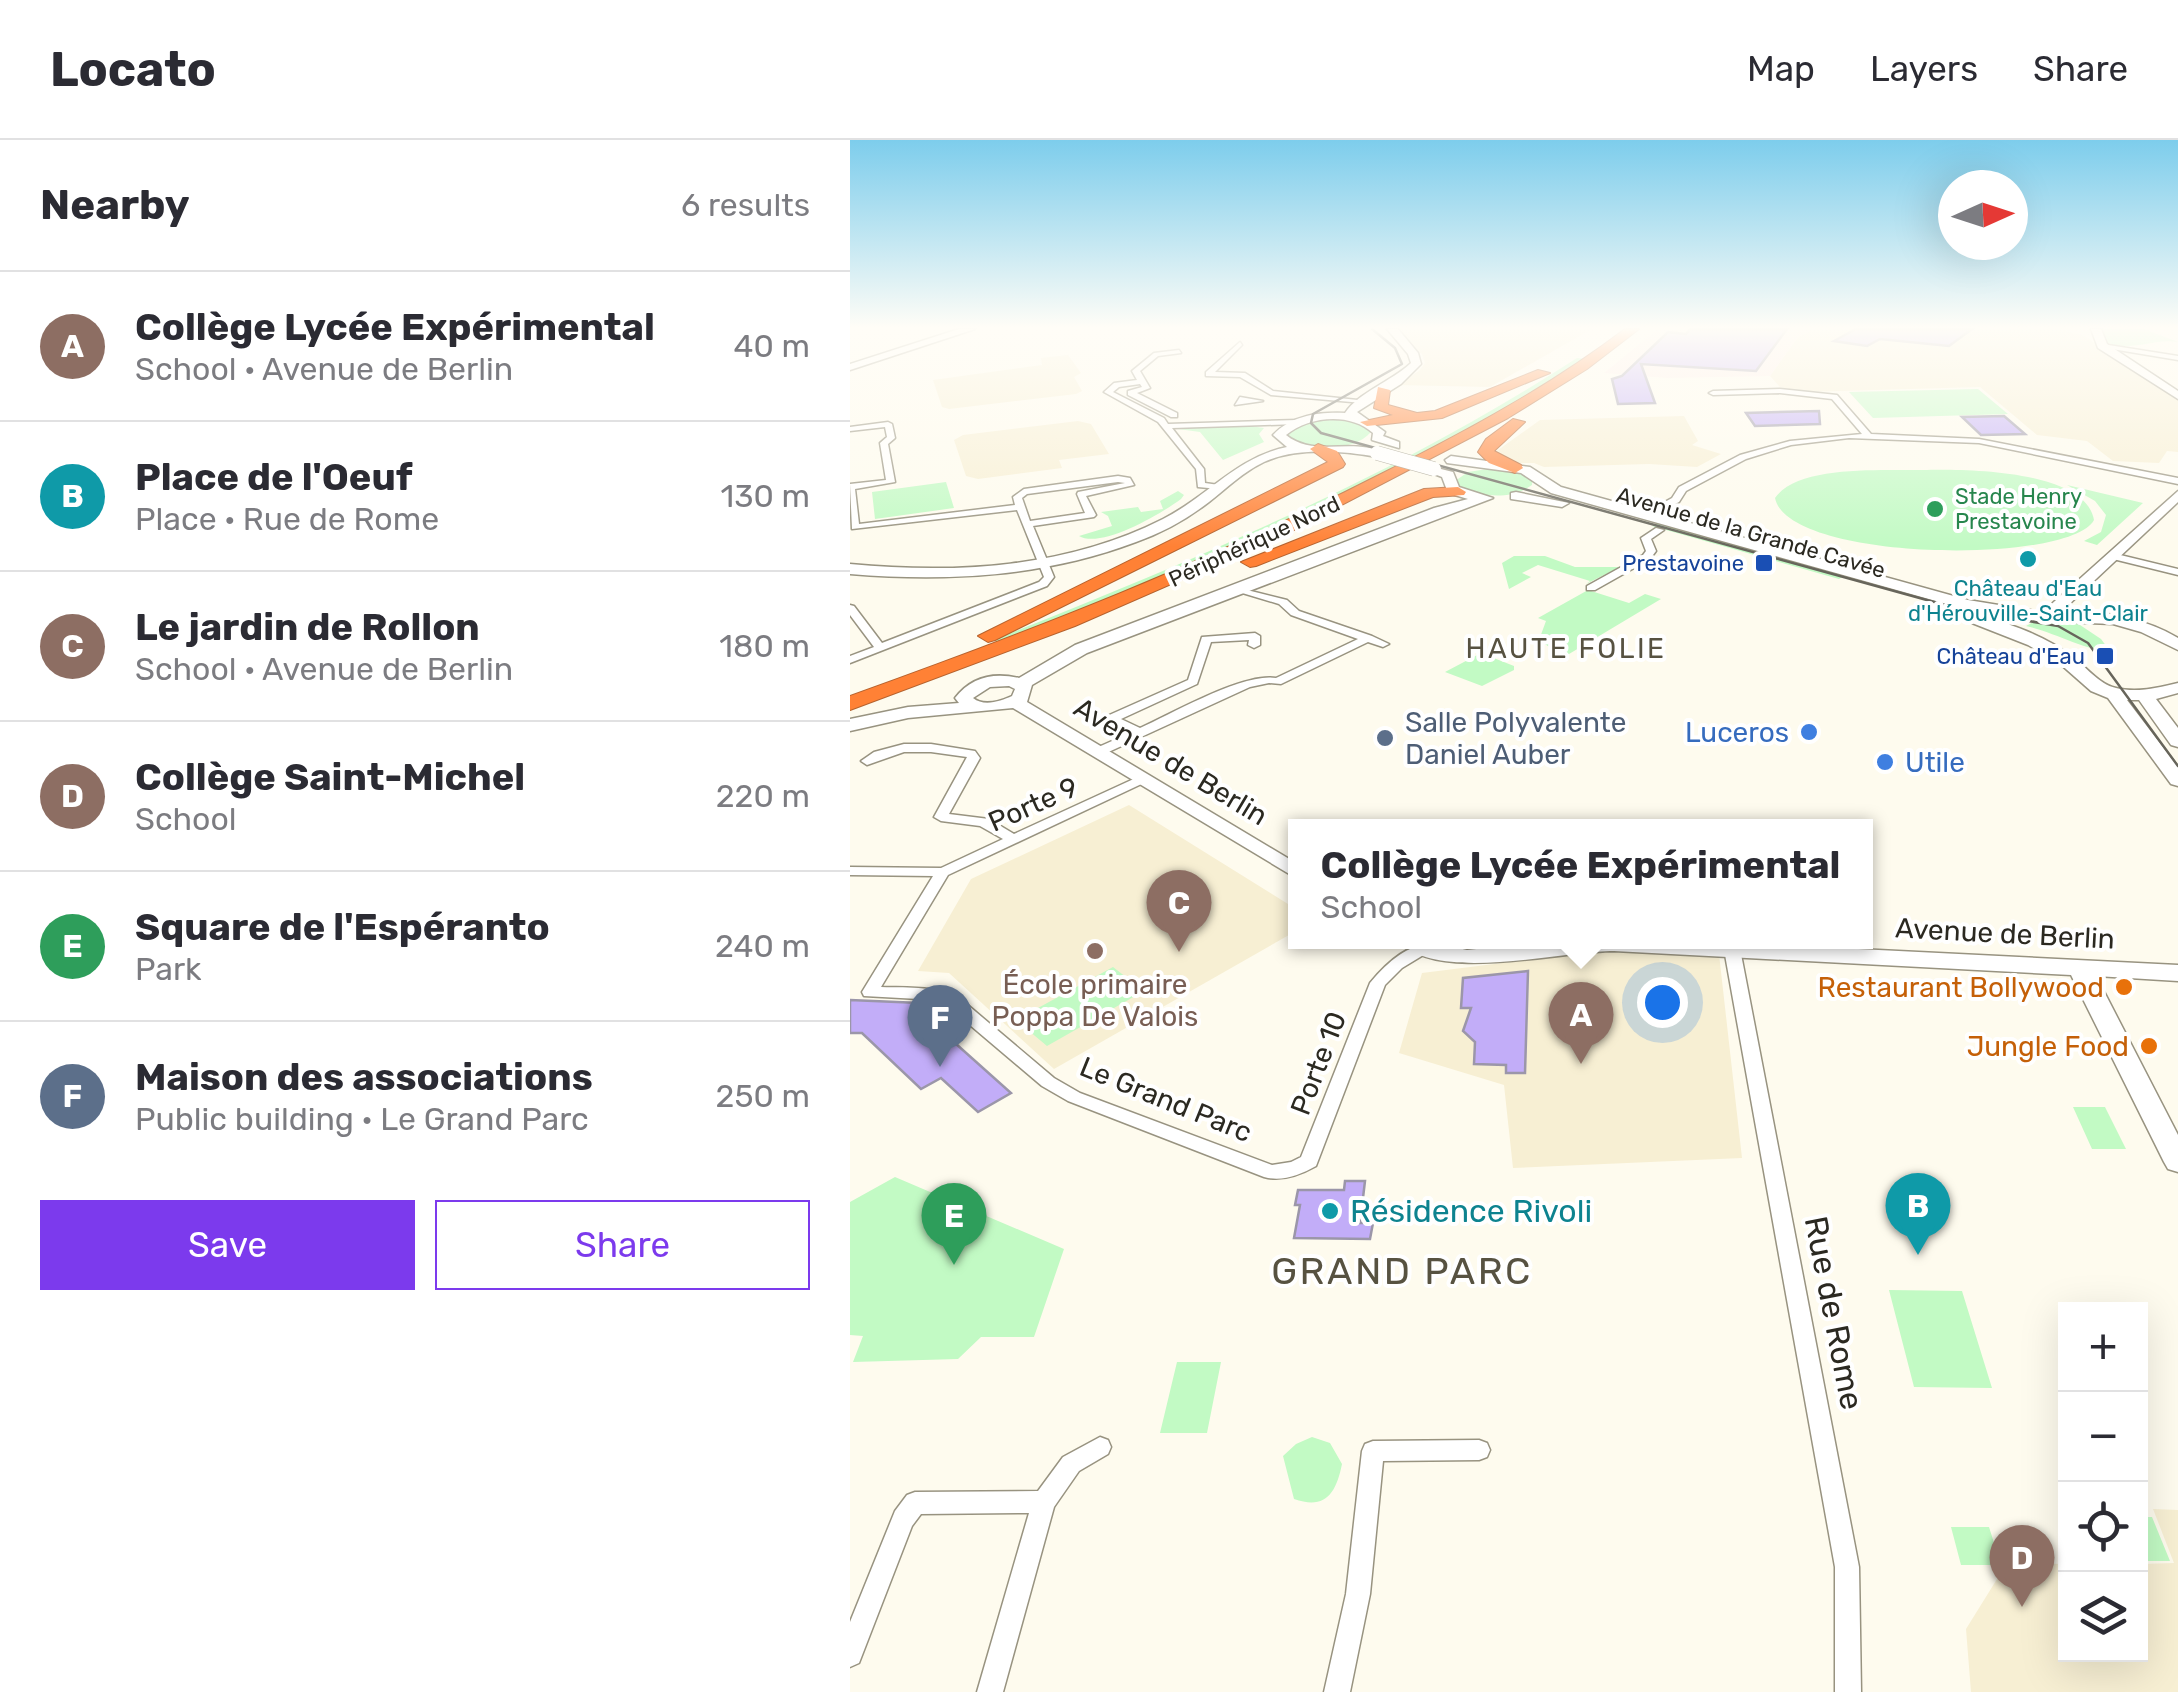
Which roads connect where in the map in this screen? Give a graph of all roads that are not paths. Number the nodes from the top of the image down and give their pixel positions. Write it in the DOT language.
graph roads {
  1 [pos="1126,401"];
  2 [pos="1147,401"];
  3 [pos="1253,401"];
  4 [pos="1320,401"];
  5 [pos="1369,401"];
  6 [pos="1369,401"];
  7 [pos="1381,401"];
  8 [pos="1474,401"];
  9 [pos="1499,401"];
  10 [pos="1525,401"];
  11 [pos="1534,401"];
  12 [pos="1546,401"];
  13 [pos="1838,401"];
  14 [pos="1247,402"];
  15 [pos="1359,409"];
  16 [pos="1442,414"];
  17 [pos="1174,416"];
  18 [pos="1331,417"];
  19 [pos="1233,422"];
  20 [pos="1252,422"];
  21 [pos="1298,422"];
  22 [pos="1487,425"];
  23 [pos="850,426"];
  24 [pos="1167,426"];
  25 [pos="1280,433"];
  26 [pos="1867,435"];
  27 [pos="1376,437"];
  28 [pos="1310,448"];
  29 [pos="1347,448"];
  30 [pos="1488,466"];
  31 [pos="1515,468"];
  32 [pos="2178,481"];
  33 [pos="1540,482"];
  34 [pos="1209,486"];
  35 [pos="850,487"];
  36 [pos="1459,493"];
  37 [pos="1516,496"];
  38 [pos="2178,496"];
  39 [pos="1020,507"];
  40 [pos="1646,516"];
  41 [pos="1026,524"];
  42 [pos="1659,530"];
  43 [pos="2112,556"];
  44 [pos="1042,558"];
  45 [pos="850,560"];
  46 [pos="850,569"];
  47 [pos="2178,572"];
  48 [pos="1591,588"];
  49 [pos="1243,590"];
  50 [pos="2074,592"];
  51 [pos="850,608"];
  52 [pos="2036,616"];
  53 [pos="2092,616"];
  54 [pos="988,636"];
  55 [pos="1031,637"];
  56 [pos="1368,638"];
  57 [pos="2028,640"];
  58 [pos="1383,644"];
  59 [pos="2178,644"];
  60 [pos="1254,645"];
  61 [pos="881,649"];
  62 [pos="850,660"];
  63 [pos="988,682"];
  64 [pos="850,686"];
  65 [pos="2178,688"];
  66 [pos="1019,693"];
  67 [pos="2114,694"];
  68 [pos="2144,695"];
  69 [pos="979,708"];
  70 [pos="852,717"];
  71 [pos="1140,733"];
  72 [pos="2178,741"];
  73 [pos="1098,752"];
  74 [pos="867,760"];
  75 [pos="1143,780"];
  76 [pos="2178,780"];
  77 [pos="1014,840"];
  78 [pos="1288,867"];
  79 [pos="850,872"];
  80 [pos="942,872"];
  81 [pos="1415,949"];
  82 [pos="1429,949"];
  83 [pos="1548,949"];
  84 [pos="1732,949"];
  85 [pos="2079,966"];
  86 [pos="2178,973"];
  87 [pos="1309,1161"];
  88 [pos="2178,1162"];
  89 [pos="1100,1446"];
  90 [pos="1479,1450"];
  91 [pos="1044,1502"];
  92 [pos="850,1654"];
  93 [pos="990,1692"];
  94 [pos="1337,1692"];
  95 [pos="1848,1692"];
  1 -- 24 [label="street"];
  2 -- 17 [label="street"];
  3 -- 14 [label="street"];
  4 -- 15 [label="street"];
  5 -- 15 [label="street"];
  6 -- 15 [label="street"];
  7 -- 16 [label="highway"];
  8 -- 16 [label="highway"];
  9 -- 54 [label="highway, Périphérique Nord"];
  10 -- 22 [label="highway, Périphérique Nord"];
  11 -- 22 [label="highway"];
  12 -- 31 [label="highway"];
  13 -- 26 [label="street"];
  14 -- 19 [label="street"];
  15 -- 16 [label="highway"];
  15 -- 18 [label="street"];
  15 -- 18 [label="street"];
  15 -- 27 [label="street"];
  18 -- 21 [label="street"];
  19 -- 20 [label="street"];
  19 -- 24 [label="street"];
  20 -- 21 [label="street"];
  20 -- 25 [label="street"];
  21 -- 25 [label="street"];
  22 -- 55 [label="highway, Périphérique Nord"];
  23 -- 35 [label="street"];
  24 -- 34 [label="street"];
  25 -- 28 [label="street"];
  25 -- 34 [label="street"];
  26 -- 32 [label="street"];
  26 -- 40 [label="street"];
  27 -- 29 [label="street"];
  27 -- 30 [label="street"];
  28 -- 29 [label="street"];
  28 -- 34 [label="street"];
  28 -- 54 [label="highway"];
  29 -- 36 [label="street, bridge"];
  30 -- 31 [label="street"];
  30 -- 36 [label="street"];
  31 -- 33 [label="street"];
  33 -- 37 [label="street"];
  33 -- 40 [label="street"];
  34 -- 44 [label="street"];
  35 -- 39 [label="street"];
  36 -- 37 [label="street"];
  36 -- 49 [label="street"];
  36 -- 55 [label="highway"];
  37 -- 42 [label="street, Avenue de la Grande Cavée"];
  38 -- 43 [label="street"];
  39 -- 41 [label="street"];
  39 -- 41 [label="street"];
  40 -- 52 [label="street"];
  41 -- 44 [label="street"];
  42 -- 48 [label="street"];
  42 -- 57 [label="street, Avenue de la Grande Cavée"];
  43 -- 47 [label="street"];
  43 -- 50 [label="street"];
  44 -- 45 [label="street"];
  44 -- 46 [label="street"];
  44 -- 61 [label="street"];
  49 -- 56 [label="street"];
  49 -- 66 [label="street"];
  50 -- 52 [label="street"];
  50 -- 53 [label="street"];
  51 -- 61 [label="street"];
  52 -- 53 [label="street"];
  52 -- 57 [label="street"];
  53 -- 59 [label="street"];
  54 -- 64 [label="highway, Périphérique Nord"];
  55 -- 70 [label="highway, Périphérique Nord"];
  56 -- 58 [label="street"];
  56 -- 71 [label="street"];
  57 -- 67 [label="street, Avenue de la Grande Cavée"];
  60 -- 71 [label="street"];
  61 -- 62 [label="street"];
  63 -- 66 [label="street"];
  63 -- 69 [label="street"];
  63 -- 70 [label="street"];
  65 -- 68 [label="street"];
  66 -- 69 [label="street"];
  66 -- 73 [label="street, Avenue de Berlin"];
  67 -- 68 [label="street"];
  67 -- 76 [label="street"];
  68 -- 72 [label="street"];
  69 -- 70 [label="street"];
  71 -- 73 [label="street"];
  73 -- 75 [label="street, Avenue de Berlin"];
  74 -- 77 [label="street"];
  75 -- 77 [label="street, Porte 9"];
  75 -- 78 [label="street, Avenue de Berlin"];
  77 -- 80 [label="street, Porte 9"];
  79 -- 80 [label="street"];
  80 -- 87 [label="street, Le Grand Parc"];
  81 -- 87 [label="street, Porte 10"];
  82 -- 83 [label="street, Avenue de Berlin"];
  84 -- 85 [label="street, Avenue de Berlin"];
  84 -- 95 [label="street, Rue de Rome"];
  85 -- 86 [label="street, Avenue de Berlin"];
  85 -- 88 [label="street"];
  89 -- 91 [label="street"];
  90 -- 94 [label="street"];
  91 -- 92 [label="street"];
  91 -- 93 [label="street"];
}
